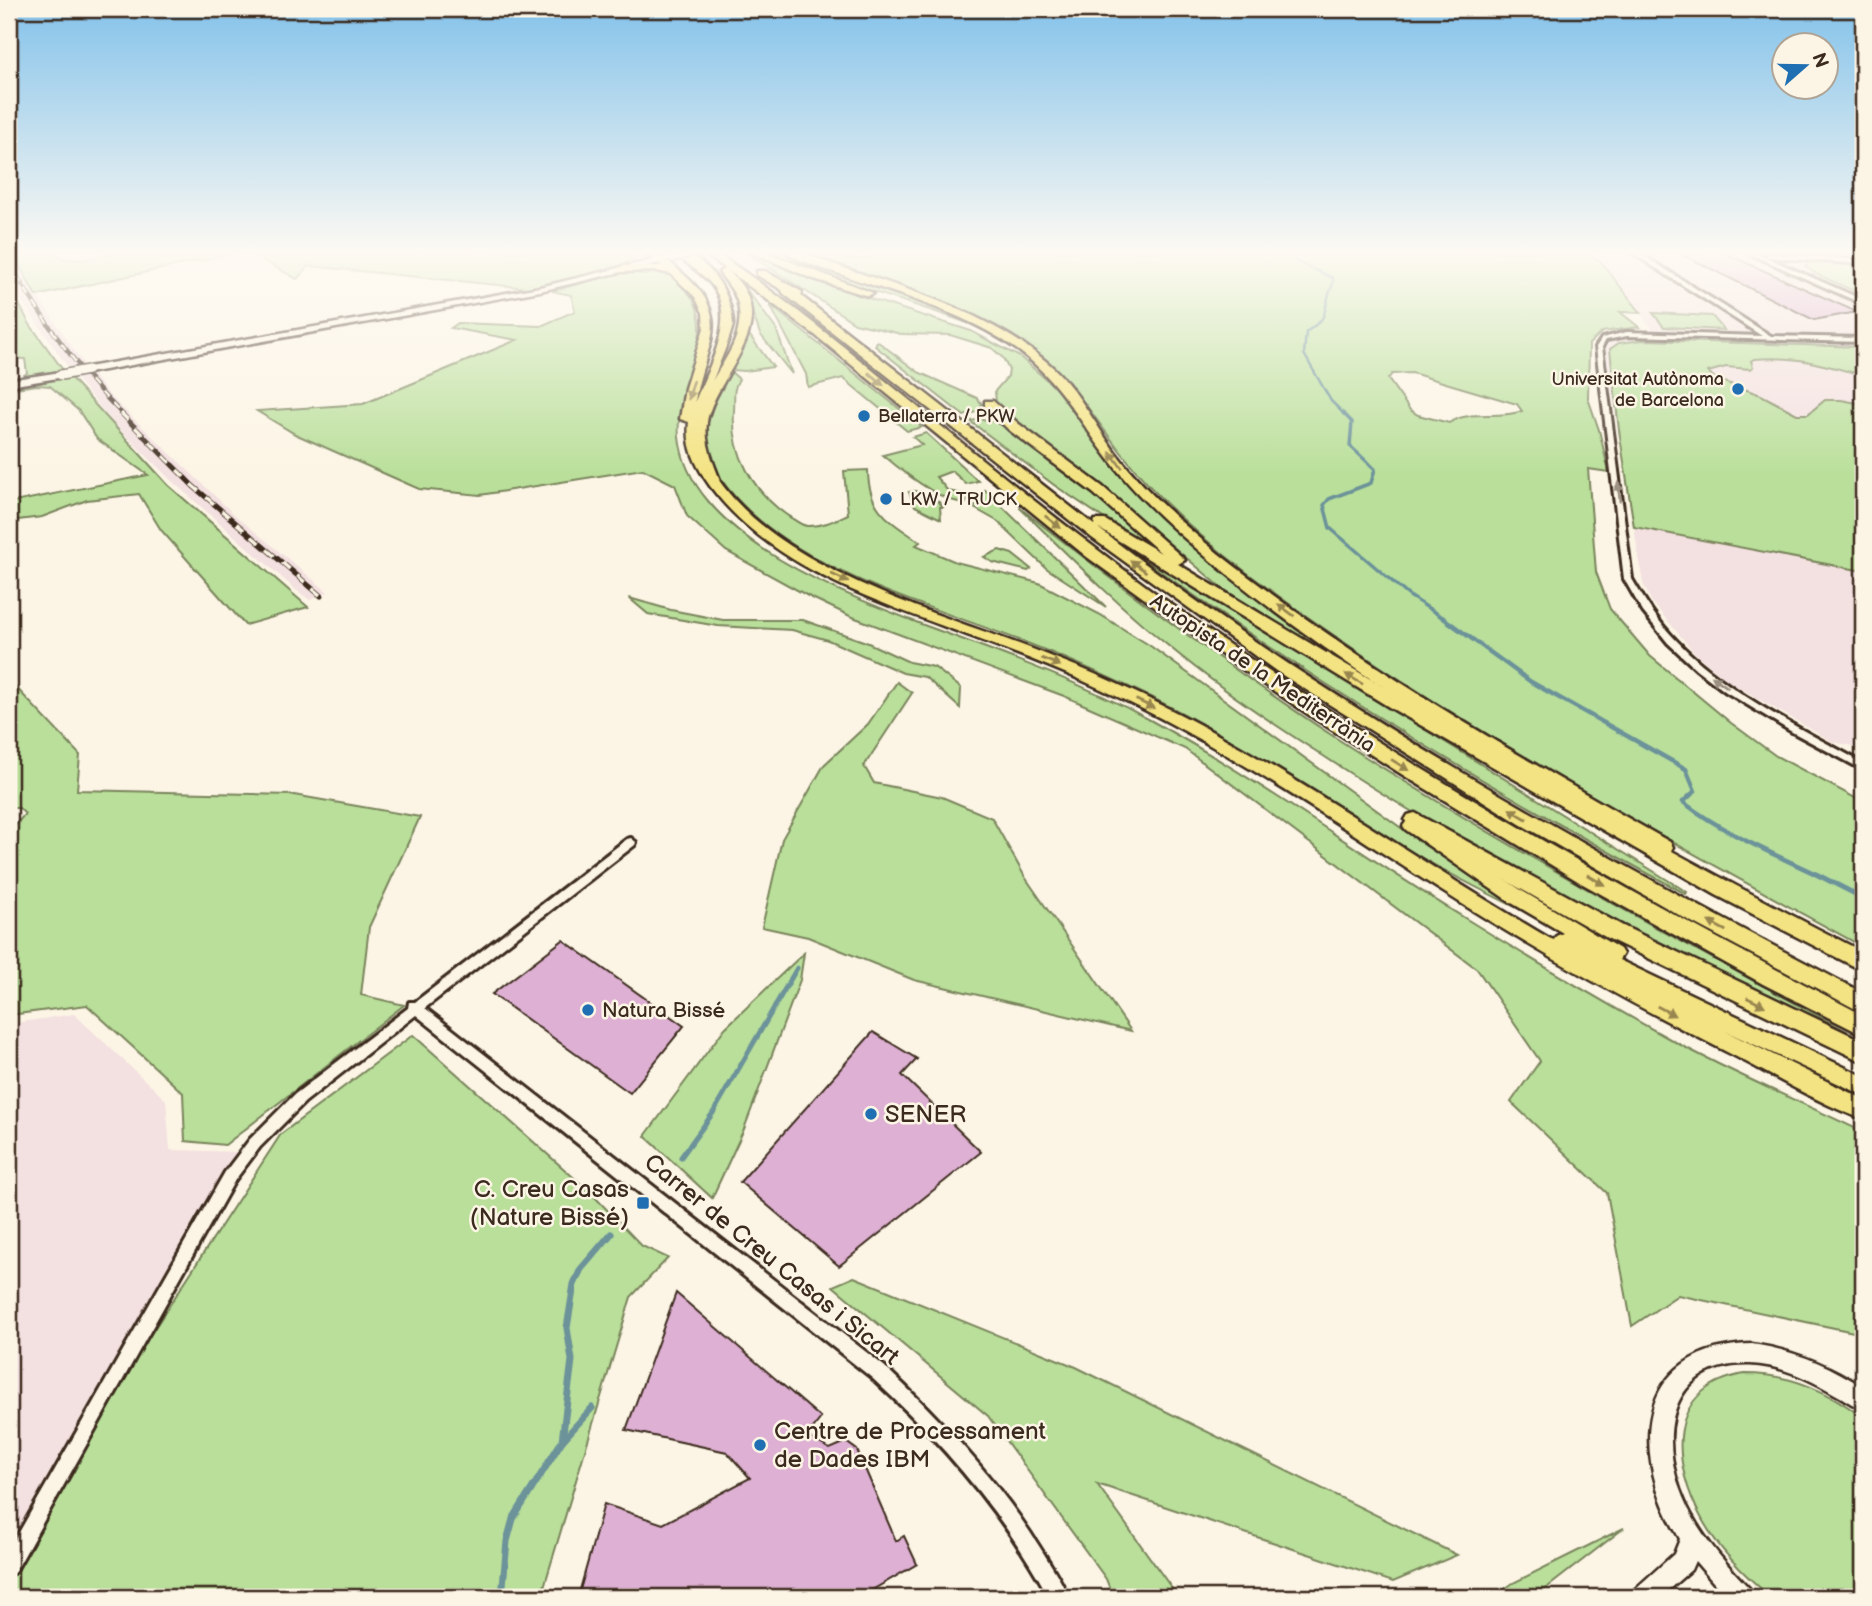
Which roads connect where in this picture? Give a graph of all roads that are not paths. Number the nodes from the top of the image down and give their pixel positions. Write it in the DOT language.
graph roads {
  1 [pos="337,327"];
  2 [pos="709,327"];
  3 [pos="727,327"];
  4 [pos="744,327"];
  5 [pos="809,327"];
  6 [pos="833,327"];
  7 [pos="964,327"];
  8 [pos="985,327"];
  9 [pos="1753,327"];
  10 [pos="1769,337"];
  11 [pos="1863,341"];
  12 [pos="890,370"];
  13 [pos="9,383"];
  14 [pos="989,404"];
  15 [pos="1077,406"];
  16 [pos="713,480"];
  17 [pos="740,512"];
  18 [pos="1248,613"];
  19 [pos="1863,767"];
  20 [pos="1413,823"];
  21 [pos="1354,827"];
  22 [pos="631,842"];
  23 [pos="1863,962"];
  24 [pos="1863,1004"];
  25 [pos="412,1006"];
  26 [pos="1863,1026"];
  27 [pos="1863,1052"];
  28 [pos="1863,1075"];
  29 [pos="1863,1086"];
  30 [pos="1863,1108"];
  31 [pos="1854,1389"];
  32 [pos="1863,1399"];
  33 [pos="1692,1537"];
  34 [pos="9,1566"];
  35 [pos="1059,1597"];
  36 [pos="1643,1597"];
  37 [pos="1742,1597"];
  1 -- 13 [label="street, bridge"];
  2 -- 17 [label="highway, one-way"];
  3 -- 16 [label="highway"];
  4 -- 16 [label="highway"];
  5 -- 26 [label="highway, Autopista de la Mediterrània, one-way"];
  6 -- 12 [label="highway, Autopista de la Mediterrània"];
  7 -- 15 [label="highway"];
  8 -- 15 [label="highway"];
  9 -- 10 [label="street"];
  10 -- 11 [label="street"];
  19 -- 10 [label="street, one-way"];
  12 -- 18 [label="highway"];
  24 -- 12 [label="highway, Autopista de la Mediterrània, one-way"];
  14 -- 18 [label="highway"];
  23 -- 15 [label="highway, one-way"];
  16 -- 17 [label="highway"];
  17 -- 21 [label="highway, one-way"];
  23 -- 18 [label="highway, one-way"];
  20 -- 27 [label="highway, one-way"];
  20 -- 28 [label="highway"];
  21 -- 29 [label="highway"];
  21 -- 30 [label="highway, one-way"];
  22 -- 25 [label="street"];
  25 -- 34 [label="street"];
  25 -- 35 [label="street, Carrer de Creu Casas i Sicart"];
  31 -- 32 [label="street"];
  31 -- 33 [label="street"];
  33 -- 36 [label="street"];
  33 -- 37 [label="street"];
}
